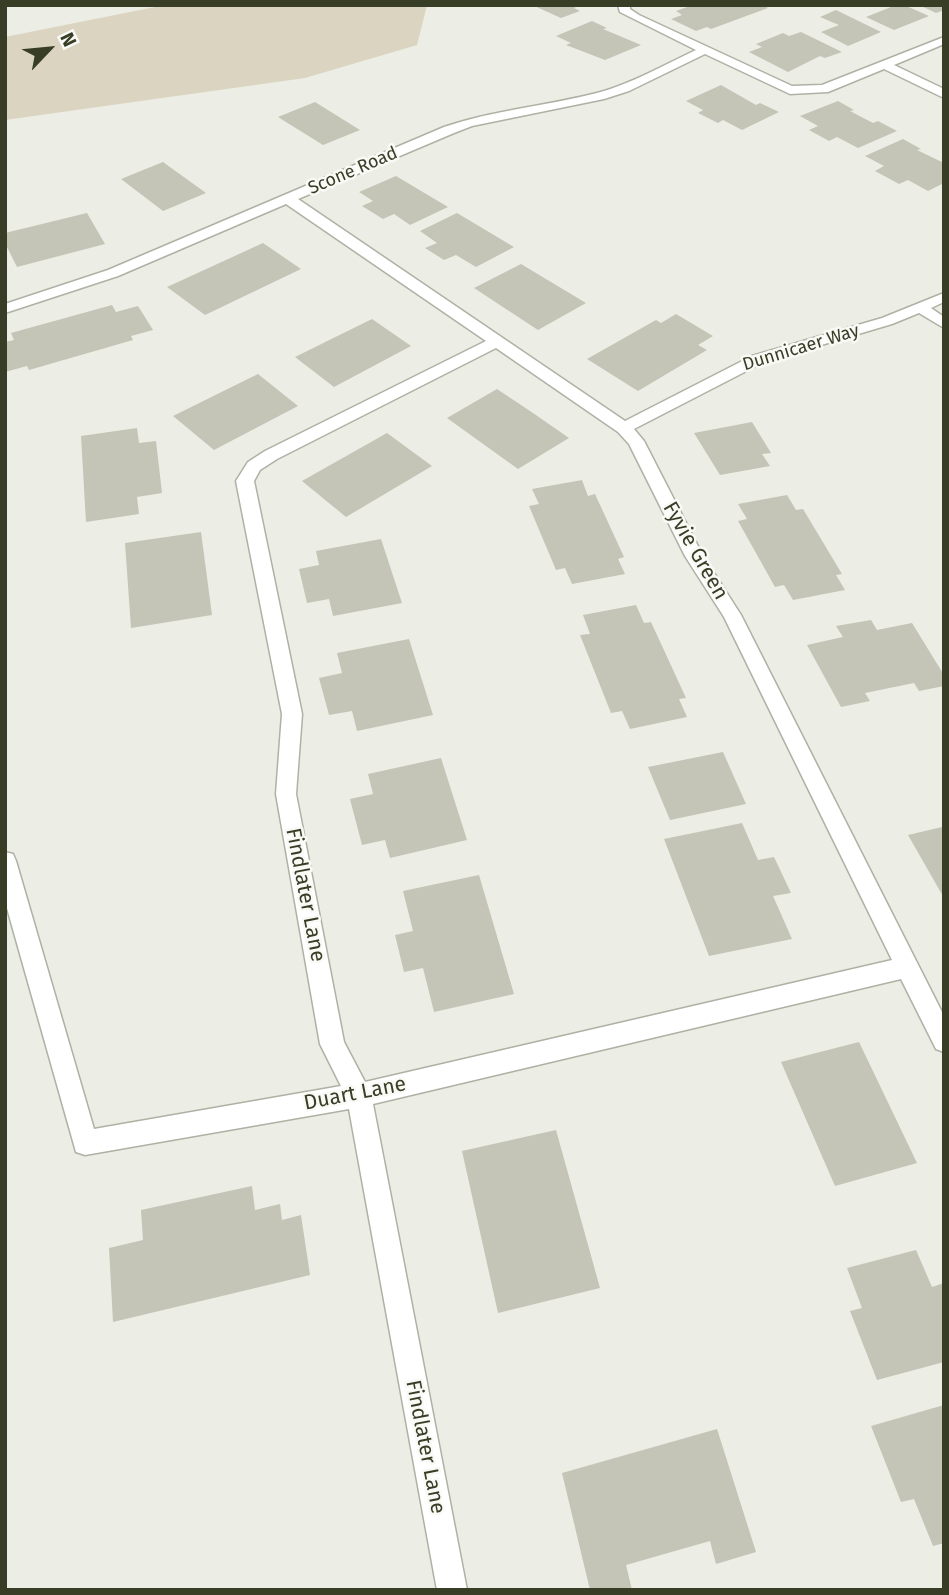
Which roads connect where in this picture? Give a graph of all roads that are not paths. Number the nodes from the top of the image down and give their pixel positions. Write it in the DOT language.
graph roads {
  1 [pos="624,5"];
  2 [pos="944,40"];
  3 [pos="705,50"];
  4 [pos="886,65"];
  5 [pos="944,94"];
  6 [pos="288,199"];
  7 [pos="944,297"];
  8 [pos="921,307"];
  9 [pos="5,309"];
  10 [pos="944,324"];
  11 [pos="497,341"];
  12 [pos="624,428"];
  13 [pos="5,861"];
  14 [pos="907,967"];
  15 [pos="944,1041"];
  16 [pos="359,1095"];
  17 [pos="452,1590"];
  1 -- 3 [label="street"];
  2 -- 4 [label="street"];
  3 -- 4 [label="street"];
  3 -- 6 [label="street, Scone Road"];
  4 -- 5 [label="street"];
  6 -- 9 [label="street, Scone Road"];
  6 -- 11 [label="street, Fyvie Green"];
  7 -- 8 [label="street, Dunnicaer Way"];
  8 -- 10 [label="street"];
  8 -- 12 [label="street, Dunnicaer Way"];
  11 -- 12 [label="street, Fyvie Green"];
  11 -- 16 [label="street, Findlater Lane"];
  12 -- 14 [label="street, Fyvie Green"];
  13 -- 16 [label="street, Duart Lane"];
  14 -- 15 [label="street, Fyvie Green"];
  14 -- 16 [label="street, Duart Lane"];
  16 -- 17 [label="street, Findlater Lane"];
}
